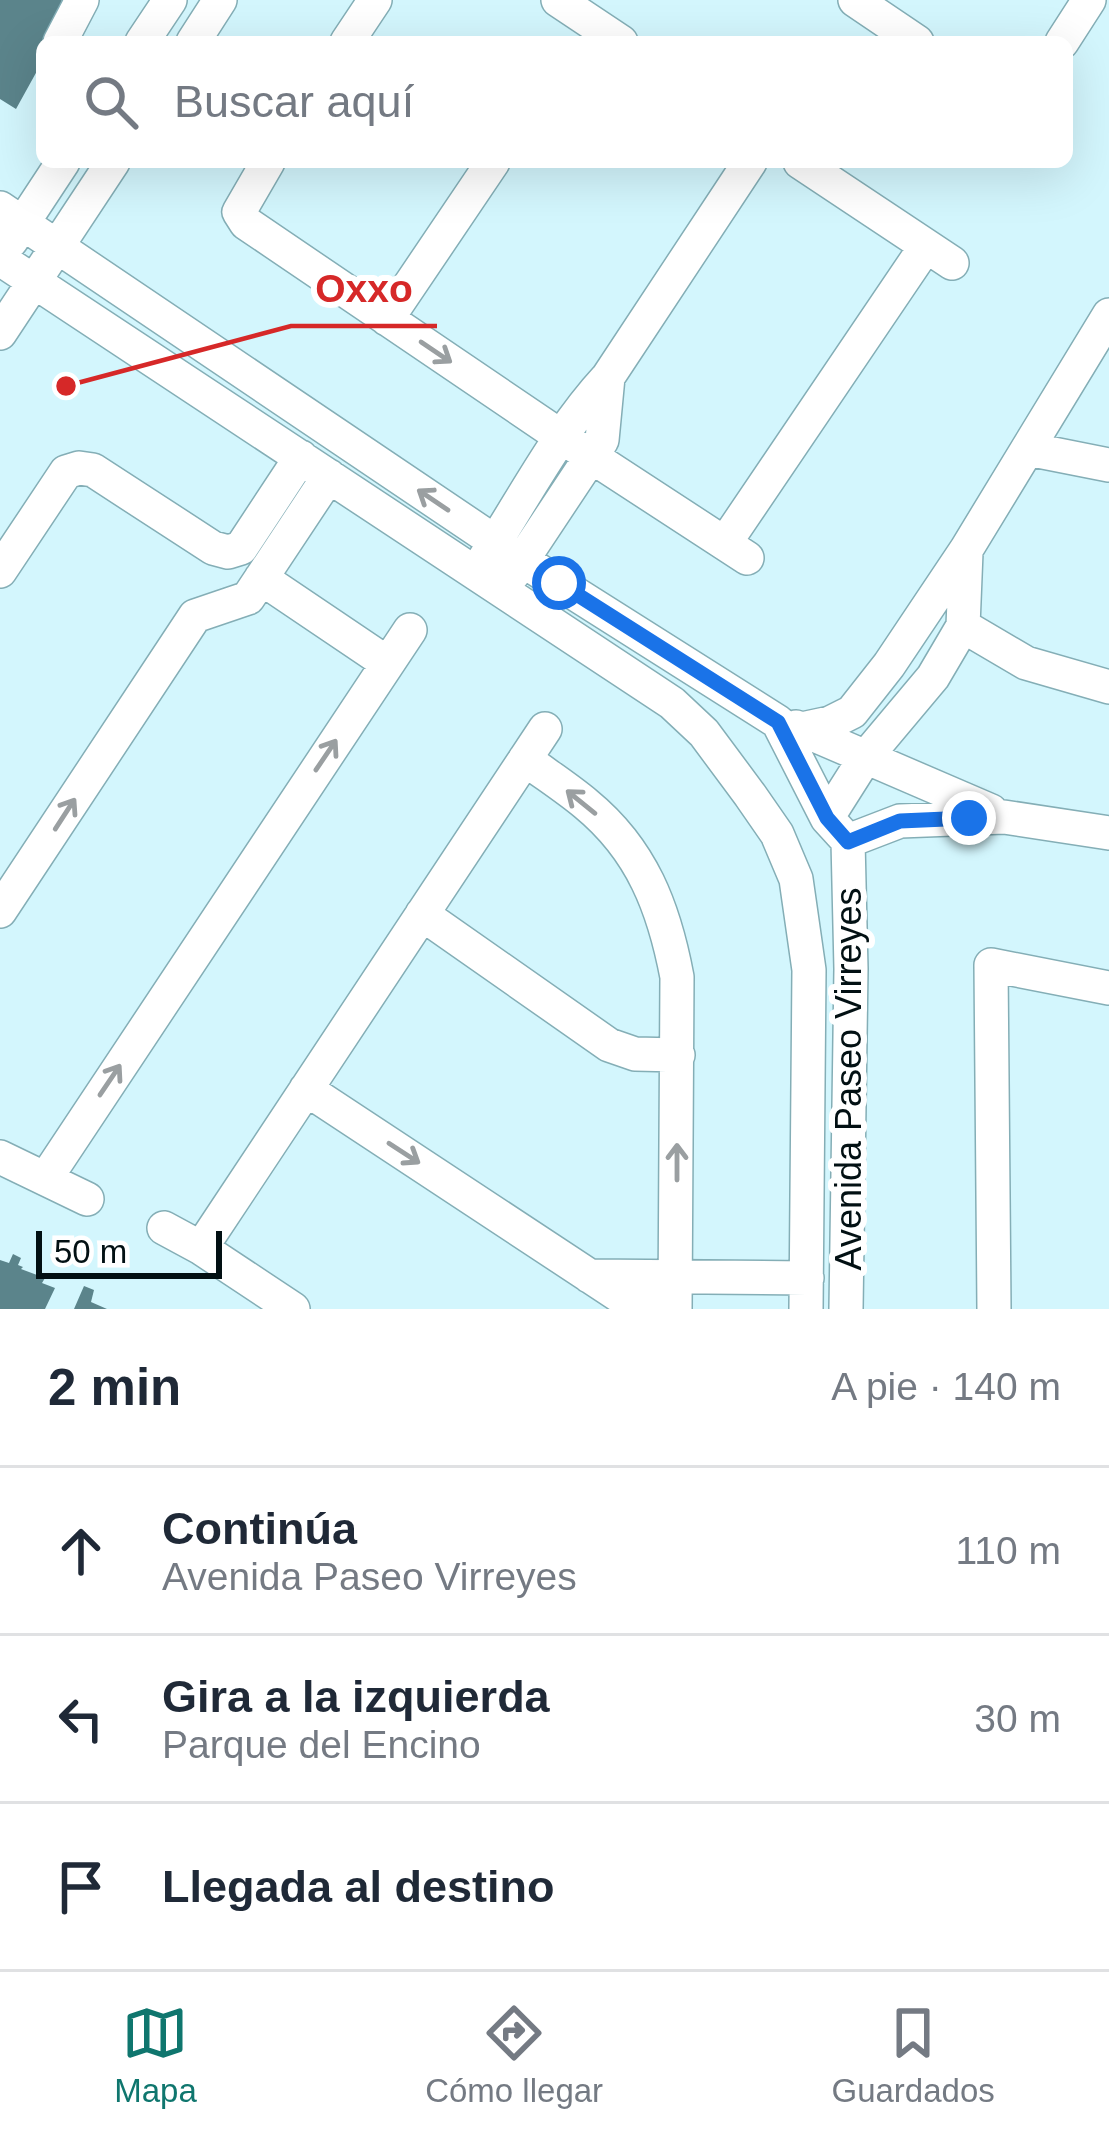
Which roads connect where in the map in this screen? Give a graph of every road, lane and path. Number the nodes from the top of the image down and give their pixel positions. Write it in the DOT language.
graph roads {
  1 [pos="82,0"];
  2 [pos="170,0"];
  3 [pos="220,0"];
  4 [pos="375,0"];
  5 [pos="558,0"];
  6 [pos="1089,0"];
  7 [pos="866,3"];
  8 [pos="582,31"];
  9 [pos="63,36"];
  10 [pos="146,36"];
  11 [pos="197,36"];
  12 [pos="351,36"];
  13 [pos="909,36"];
  14 [pos="1066,36"];
  15 [pos="57,168"];
  16 [pos="109,168"];
  17 [pos="264,168"];
  18 [pos="489,168"];
  19 [pos="746,168"];
  20 [pos="809,168"];
  21 [pos="11,215"];
  22 [pos="57,246"];
  23 [pos="0,258"];
  24 [pos="34,281"];
  25 [pos="1109,315"];
  26 [pos="387,319"];
  27 [pos="0,333"];
  28 [pos="577,446"];
  29 [pos="1028,449"];
  30 [pos="1109,465"];
  31 [pos="313,466"];
  32 [pos="966,550"];
  33 [pos="509,551"];
  34 [pos="0,571"];
  35 [pos="261,578"];
  36 [pos="488,582"];
  37 [pos="963,626"];
  38 [pos="410,630"];
  39 [pos="387,663"];
  40 [pos="1109,687"];
  41 [pos="790,725"];
  42 [pos="544,729"];
  43 [pos="865,758"];
  44 [pos="525,760"];
  45 [pos="1004,817"];
  46 [pos="837,830"];
  47 [pos="1109,833"];
  48 [pos="0,911"];
  49 [pos="422,914"];
  50 [pos="851,969"];
  51 [pos="808,970"];
  52 [pos="1109,988"];
  53 [pos="678,1054"];
  54 [pos="306,1089"];
  55 [pos="0,1157"];
  56 [pos="46,1178"];
  57 [pos="87,1199"];
  58 [pos="164,1228"];
  59 [pos="201,1248"];
  60 [pos="590,1276"];
  61 [pos="806,1293"];
  62 [pos="676,1294"];
  63 [pos="293,1309"];
  64 [pos="662,1309"];
  65 [pos="847,1309"];
  66 [pos="994,1309"];
  1 -- 9 [label="street"];
  2 -- 10 [label="street"];
  3 -- 11 [label="street"];
  4 -- 12 [label="street"];
  5 -- 8 [label="street"];
  6 -- 14 [label="street"];
  7 -- 13 [label="street"];
  15 -- 21 [label="street"];
  16 -- 22 [label="street"];
  17 -- 26 [label="street"];
  18 -- 26 [label="street"];
  19 -- 28 [label="street"];
  20 -- 28 [label="street"];
  21 -- 22 [label="street"];
  21 -- 23 [label="street"];
  22 -- 24 [label="street"];
  33 -- 22 [label="street, one-way"];
  23 -- 24 [label="street, Avenida Paseo Virreyes"];
  24 -- 27 [label="street"];
  24 -- 31 [label="street, Avenida Paseo Virreyes"];
  25 -- 29 [label="street"];
  26 -- 28 [label="street, one-way"];
  28 -- 33 [label="street"];
  29 -- 30 [label="street"];
  29 -- 32 [label="street"];
  31 -- 34 [label="street"];
  31 -- 35 [label="street"];
  31 -- 36 [label="street, Avenida Paseo Virreyes"];
  32 -- 37 [label="street"];
  32 -- 41 [label="street"];
  33 -- 36 [label="street"];
  33 -- 41 [label="street"];
  35 -- 39 [label="street"];
  48 -- 35 [label="street, one-way"];
  36 -- 51 [label="street, Avenida Paseo Virreyes"];
  37 -- 40 [label="street"];
  37 -- 43 [label="street"];
  38 -- 39 [label="street"];
  56 -- 39 [label="street, one-way"];
  41 -- 43 [label="street"];
  41 -- 46 [label="street, Avenida Paseo Virreyes"];
  42 -- 44 [label="street"];
  43 -- 45 [label="street"];
  43 -- 46 [label="street"];
  44 -- 49 [label="street"];
  53 -- 44 [label="street, one-way"];
  45 -- 46 [label="street"];
  45 -- 47 [label="street"];
  46 -- 50 [label="street, Avenida Paseo Virreyes"];
  49 -- 53 [label="street"];
  49 -- 54 [label="street"];
  50 -- 51 [label="street"];
  50 -- 65 [label="street, Avenida Paseo Virreyes"];
  51 -- 61 [label="street, Avenida Paseo Virreyes"];
  52 -- 66 [label="street"];
  62 -- 53 [label="street, one-way"];
  54 -- 59 [label="street"];
  54 -- 60 [label="street, one-way"];
  55 -- 56 [label="street"];
  56 -- 57 [label="street"];
  58 -- 59 [label="street"];
  59 -- 63 [label="street"];
  60 -- 62 [label="street"];
  60 -- 64 [label="street"];
  61 -- 62 [label="street"];
}
